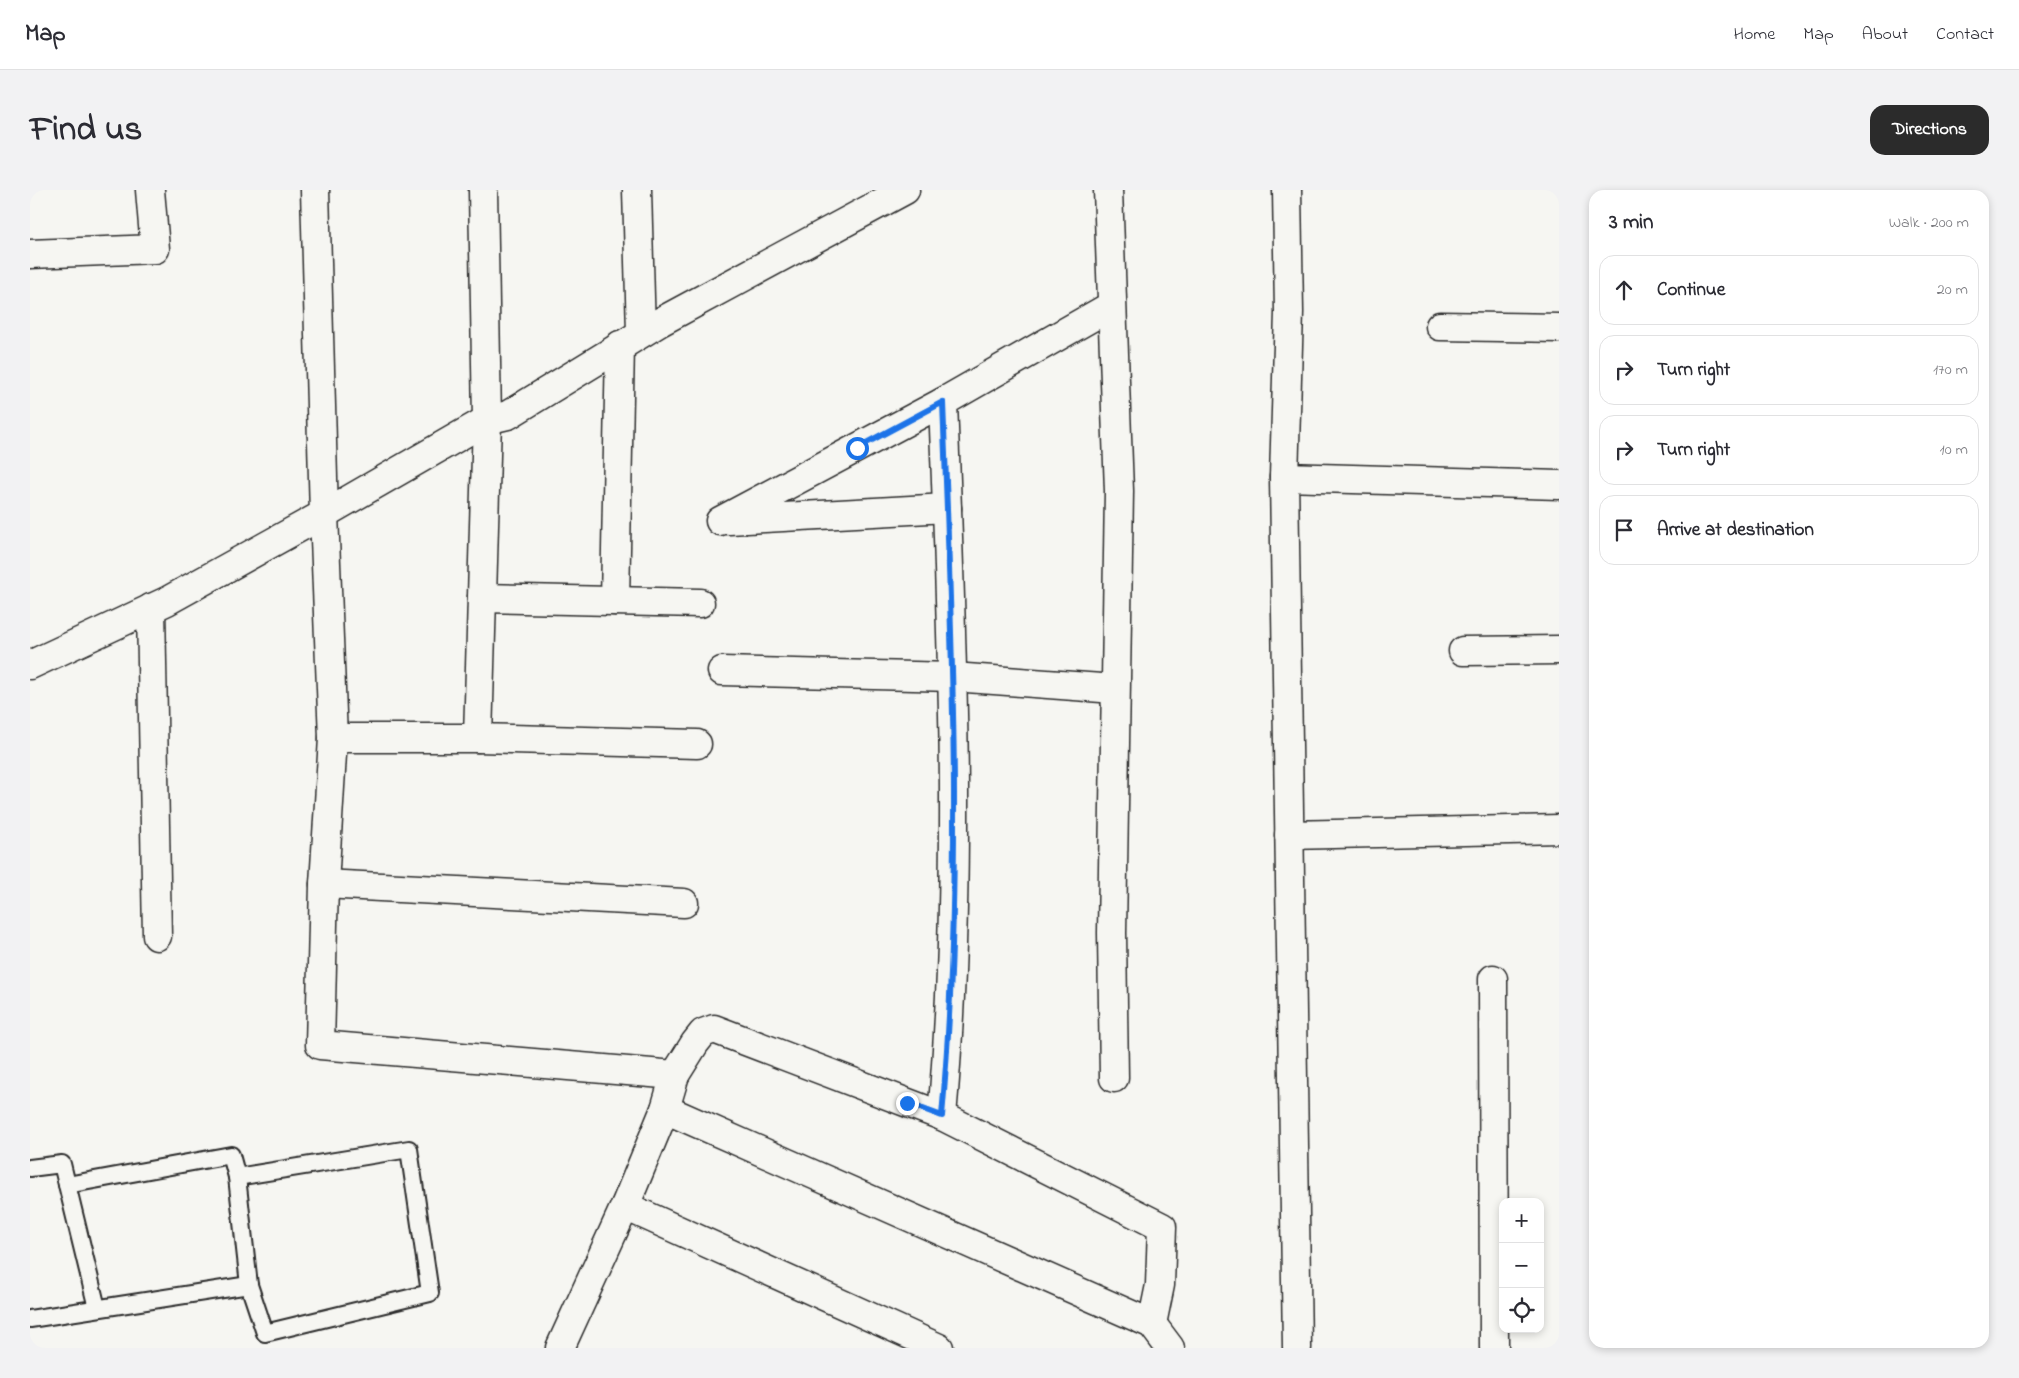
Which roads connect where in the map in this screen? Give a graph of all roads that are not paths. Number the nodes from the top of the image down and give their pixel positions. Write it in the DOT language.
graph roads {
  1 [pos="150,190"];
  2 [pos="315,190"];
  3 [pos="483,190"];
  4 [pos="637,190"];
  5 [pos="905,190"];
  6 [pos="1108,190"];
  7 [pos="1287,190"];
  8 [pos="30,254"];
  9 [pos="1110,306"];
  10 [pos="1440,326"];
  11 [pos="1559,328"];
  12 [pos="630,339"];
  13 [pos="943,402"];
  14 [pos="487,420"];
  15 [pos="1284,477"];
  16 [pos="1559,485"];
  17 [pos="947,508"];
  18 [pos="324,514"];
  19 [pos="482,598"];
  20 [pos="616,601"];
  21 [pos="700,602"];
  22 [pos="151,608"];
  23 [pos="1463,650"];
  24 [pos="1559,650"];
  25 [pos="30,665"];
  26 [pos="722,671"];
  27 [pos="953,677"];
  28 [pos="1115,689"];
  29 [pos="334,738"];
  30 [pos="478,738"];
  31 [pos="697,744"];
  32 [pos="1559,830"];
  33 [pos="1289,835"];
  34 [pos="324,884"];
  35 [pos="684,903"];
  36 [pos="157,936"];
  37 [pos="1493,979"];
  38 [pos="675,1075"];
  39 [pos="1114,1078"];
  40 [pos="665,1109"];
  41 [pos="942,1116"];
  42 [pos="30,1168"];
  43 [pos="237,1178"];
  44 [pos="67,1185"];
  45 [pos="625,1206"];
  46 [pos="249,1285"];
  47 [pos="96,1308"];
  48 [pos="30,1318"];
  49 [pos="1152,1324"];
  50 [pos="560,1348"];
  51 [pos="939,1348"];
  52 [pos="1170,1348"];
  53 [pos="1297,1348"];
  54 [pos="1494,1348"];
  1 -- 8 [label="street"];
  2 -- 18 [label="street"];
  3 -- 14 [label="street"];
  4 -- 12 [label="street"];
  5 -- 12 [label="street"];
  6 -- 9 [label="street"];
  7 -- 15 [label="street"];
  9 -- 13 [label="street"];
  9 -- 28 [label="street"];
  10 -- 11 [label="street"];
  12 -- 14 [label="street"];
  12 -- 20 [label="street"];
  13 -- 17 [label="street"];
  13 -- 17 [label="street"];
  14 -- 18 [label="street"];
  14 -- 19 [label="street"];
  15 -- 16 [label="street"];
  15 -- 33 [label="street"];
  17 -- 27 [label="street"];
  18 -- 22 [label="street"];
  18 -- 29 [label="street"];
  19 -- 20 [label="street"];
  19 -- 30 [label="street"];
  20 -- 21 [label="street"];
  22 -- 25 [label="street"];
  22 -- 36 [label="street"];
  23 -- 24 [label="street"];
  26 -- 27 [label="street"];
  27 -- 28 [label="street"];
  27 -- 41 [label="street"];
  28 -- 39 [label="street"];
  29 -- 30 [label="street"];
  29 -- 34 [label="street"];
  30 -- 31 [label="street"];
  32 -- 33 [label="street"];
  33 -- 53 [label="street"];
  34 -- 35 [label="street"];
  34 -- 38 [label="street"];
  37 -- 54 [label="street"];
  38 -- 40 [label="street"];
  38 -- 41 [label="street"];
  40 -- 45 [label="street"];
  40 -- 49 [label="street"];
  41 -- 49 [label="street"];
  42 -- 44 [label="lane"];
  43 -- 44 [label="lane"];
  43 -- 46 [label="lane"];
  43 -- 46 [label="lane"];
  44 -- 47 [label="lane"];
  45 -- 50 [label="street"];
  45 -- 51 [label="street"];
  46 -- 47 [label="lane"];
  47 -- 48 [label="lane"];
  49 -- 52 [label="street"];
}
